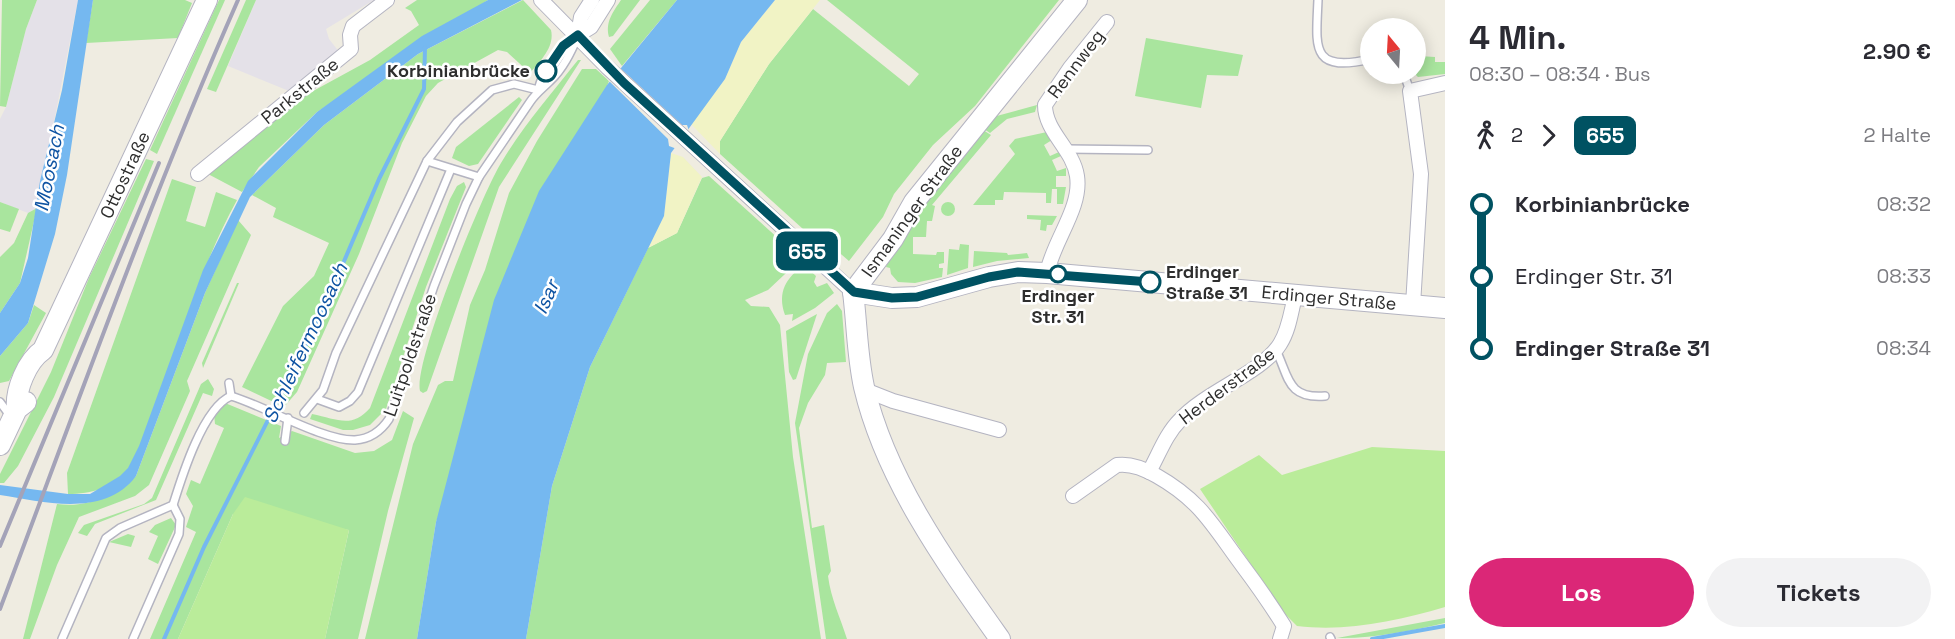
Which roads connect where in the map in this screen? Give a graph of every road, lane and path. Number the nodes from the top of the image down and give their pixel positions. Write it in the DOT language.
graph roads {
  1 [pos="207,0"];
  2 [pos="387,0"];
  3 [pos="541,0"];
  4 [pos="592,0"];
  5 [pos="608,0"];
  6 [pos="1077,0"];
  7 [pos="1318,0"];
  8 [pos="1107,22"];
  9 [pos="578,35"];
  10 [pos="1360,61"];
  11 [pos="1445,83"];
  12 [pos="1408,84"];
  13 [pos="538,90"];
  14 [pos="1410,91"];
  15 [pos="1066,149"];
  16 [pos="1148,150"];
  17 [pos="427,160"];
  18 [pos="451,169"];
  19 [pos="198,174"];
  20 [pos="479,177"];
  21 [pos="1047,273"];
  22 [pos="854,292"];
  23 [pos="1295,296"];
  24 [pos="1413,305"];
  25 [pos="1445,308"];
  26 [pos="1275,350"];
  27 [pos="229,383"];
  28 [pos="865,390"];
  29 [pos="231,396"];
  30 [pos="1325,396"];
  31 [pos="317,399"];
  32 [pos="10,410"];
  33 [pos="304,412"];
  34 [pos="285,416"];
  35 [pos="999,430"];
  36 [pos="285,441"];
  37 [pos="0,445"];
  38 [pos="1149,472"];
  39 [pos="1073,496"];
  40 [pos="173,505"];
  41 [pos="62,639"];
  42 [pos="134,639"];
  43 [pos="1000,639"];
  44 [pos="1280,639"];
  1 -- 32 [label="street, Ottostraße"];
  2 -- 19 [label="street, Parkstraße"];
  3 -- 9 [label="street"];
  4 -- 9 [label="street, Luitpoldstraße"];
  5 -- 9 [label="street, Luitpoldstraße"];
  6 -- 22 [label="street, Ismaninger Straße"];
  7 -- 10 [label="lane"];
  8 -- 15 [label="street, Rennweg"];
  9 -- 13 [label="lane, Luitpoldstraße"];
  9 -- 22 [label="street"];
  11 -- 14 [label="street"];
  12 -- 14 [label="lane"];
  13 -- 17 [label="lane"];
  13 -- 20 [label="lane, Luitpoldstraße"];
  14 -- 24 [label="street"];
  15 -- 16 [label="lane"];
  15 -- 21 [label="street, Rennweg"];
  17 -- 18 [label="lane"];
  17 -- 31 [label="lane"];
  18 -- 20 [label="lane"];
  18 -- 31 [label="lane"];
  20 -- 34 [label="lane, Luitpoldstraße"];
  21 -- 22 [label="street, Erdinger Straße"];
  21 -- 23 [label="street, Erdinger Straße"];
  22 -- 28 [label="street, Ismaninger Straße"];
  23 -- 24 [label="street, Erdinger Straße"];
  23 -- 26 [label="street, Herderstraße"];
  24 -- 25 [label="street, Erdinger Straße"];
  26 -- 30 [label="lane"];
  26 -- 38 [label="street, Herderstraße"];
  27 -- 29 [label="lane"];
  28 -- 35 [label="street"];
  28 -- 43 [label="street, Ismaninger Straße"];
  29 -- 34 [label="lane, Luitpoldstraße"];
  29 -- 40 [label="lane"];
  31 -- 33 [label="lane"];
  32 -- 37 [label="street, Ottostraße"];
  34 -- 36 [label="lane"];
  38 -- 39 [label="street"];
  38 -- 44 [label="street"];
  40 -- 41 [label="lane"];
  40 -- 42 [label="lane"];
}
